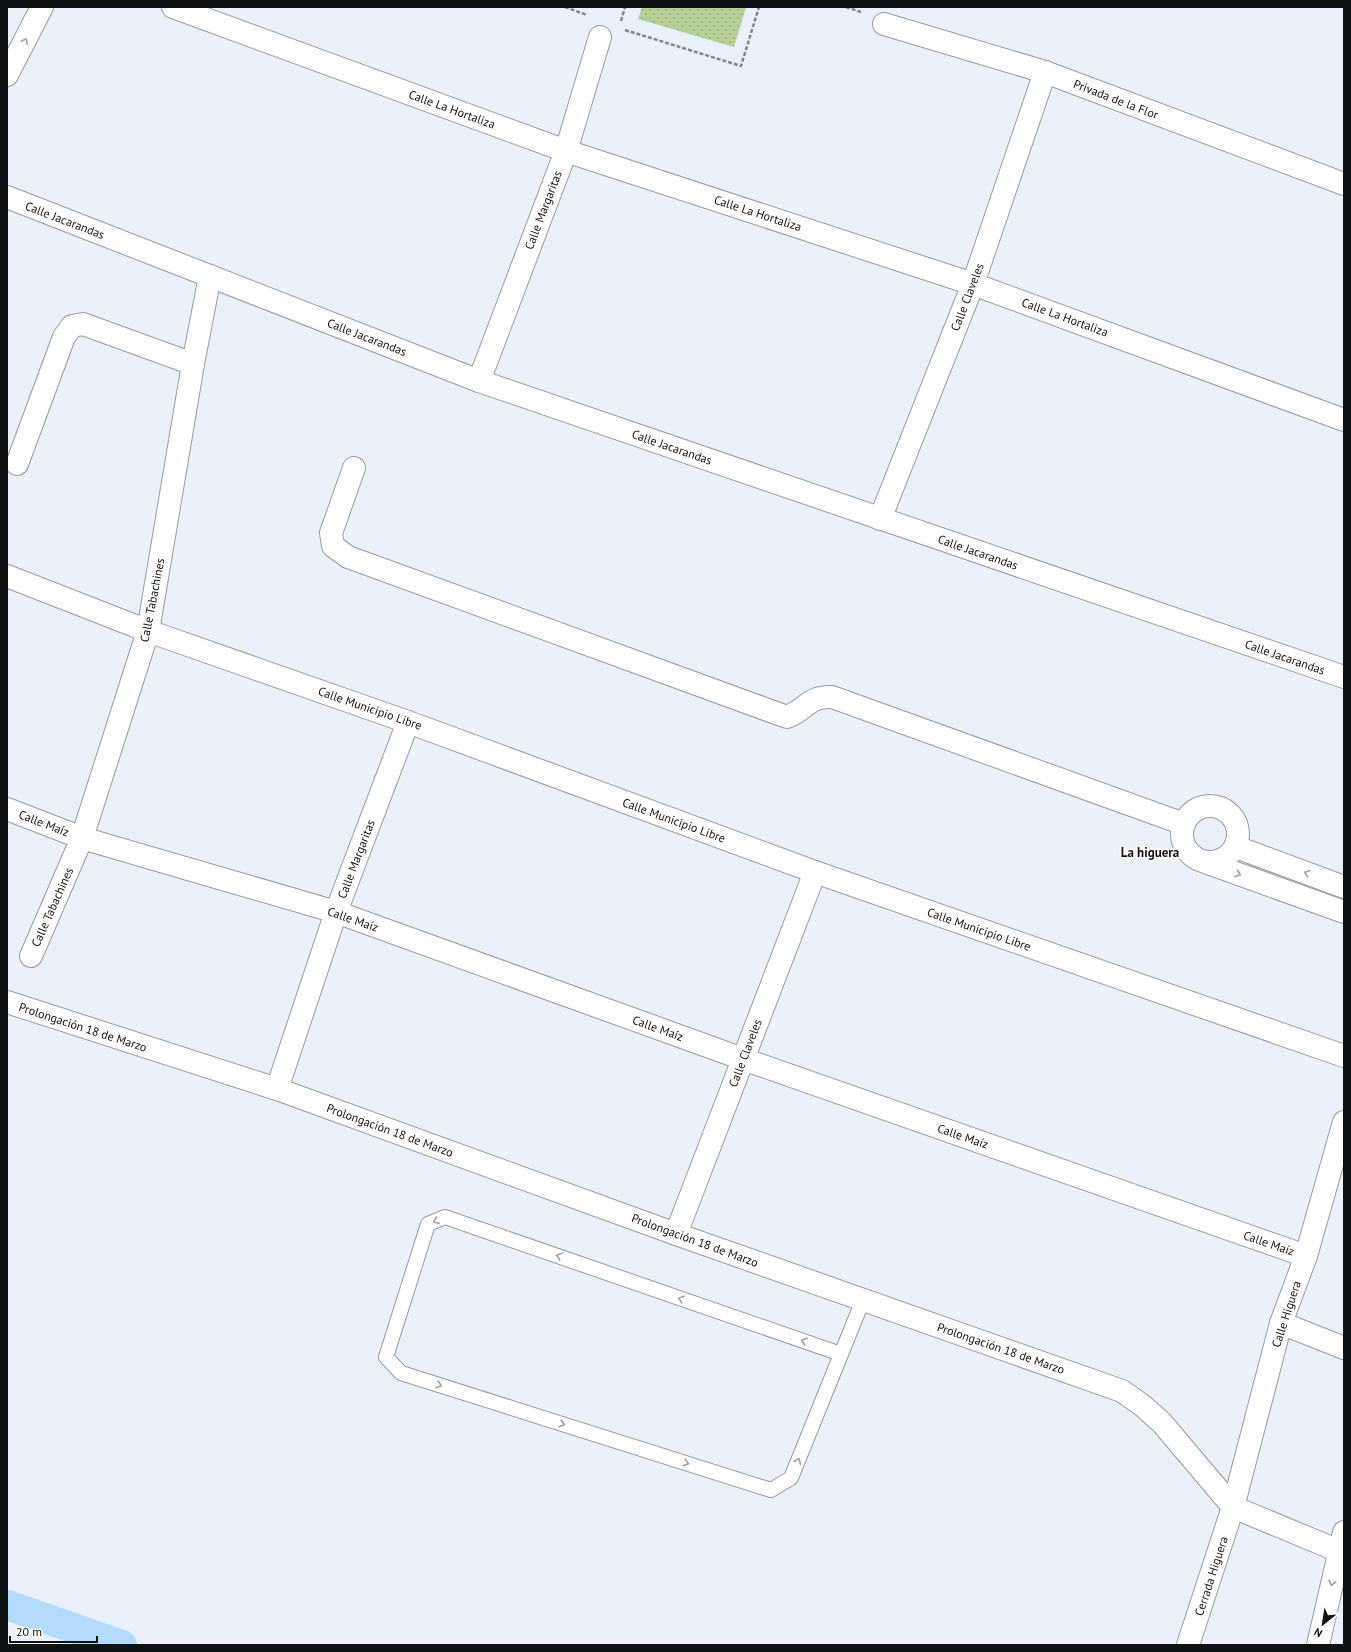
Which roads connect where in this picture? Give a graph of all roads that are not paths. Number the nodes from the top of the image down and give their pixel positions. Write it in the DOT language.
graph roads {
  1 [pos="42,7"];
  2 [pos="173,7"];
  3 [pos="884,24"];
  4 [pos="600,37"];
  5 [pos="1045,72"];
  6 [pos="7,75"];
  7 [pos="566,151"];
  8 [pos="1344,184"];
  9 [pos="7,197"];
  10 [pos="210,276"];
  11 [pos="973,284"];
  12 [pos="193,364"];
  13 [pos="479,381"];
  14 [pos="1344,420"];
  15 [pos="17,464"];
  16 [pos="354,468"];
  17 [pos="880,519"];
  18 [pos="7,576"];
  19 [pos="148,631"];
  20 [pos="1344,677"];
  21 [pos="408,722"];
  22 [pos="7,809"];
  23 [pos="1184,824"];
  24 [pos="82,838"];
  25 [pos="1236,847"];
  26 [pos="1202,861"];
  27 [pos="815,872"];
  28 [pos="1344,887"];
  29 [pos="336,912"];
  30 [pos="1344,912"];
  31 [pos="31,956"];
  32 [pos="7,1002"];
  33 [pos="1344,1056"];
  34 [pos="743,1059"];
  35 [pos="277,1089"];
  36 [pos="1344,1122"];
  37 [pos="676,1234"];
  38 [pos="1306,1256"];
  39 [pos="863,1300"];
  40 [pos="1281,1323"];
  41 [pos="1344,1348"];
  42 [pos="841,1354"];
  43 [pos="1234,1507"];
  44 [pos="1341,1541"];
  45 [pos="1188,1645"];
  46 [pos="1318,1645"];
  6 -- 1 [label="street, one-way"];
  2 -- 7 [label="street, Calle La Hortaliza"];
  3 -- 5 [label="street, Privada de la Flor"];
  4 -- 7 [label="street, Calle Margaritas"];
  5 -- 8 [label="street, Privada de la Flor"];
  5 -- 11 [label="street, Calle Claveles"];
  7 -- 11 [label="street, Calle La Hortaliza"];
  7 -- 13 [label="street, Calle Margaritas"];
  9 -- 10 [label="street, Calle Jacarandas"];
  10 -- 12 [label="street, Calle Tabachines"];
  10 -- 13 [label="street, Calle Jacarandas"];
  11 -- 14 [label="street, Calle La Hortaliza"];
  11 -- 17 [label="street, Calle Claveles"];
  12 -- 15 [label="street"];
  12 -- 19 [label="street, Calle Tabachines"];
  13 -- 17 [label="street, Calle Jacarandas"];
  16 -- 23 [label="street"];
  17 -- 20 [label="street, Calle Jacarandas"];
  18 -- 19 [label="street, Calle Municipio Libre"];
  19 -- 21 [label="street, Calle Municipio Libre"];
  19 -- 24 [label="street, Calle Tabachines"];
  21 -- 27 [label="street, Calle Municipio Libre"];
  21 -- 29 [label="street, Calle Margaritas"];
  22 -- 24 [label="street, Calle Maíz"];
  23 -- 25 [label="street"];
  23 -- 26 [label="street"];
  24 -- 29 [label="street, Calle Maíz"];
  24 -- 31 [label="street, Calle Tabachines"];
  25 -- 26 [label="street"];
  28 -- 25 [label="street, one-way"];
  26 -- 30 [label="street, one-way"];
  27 -- 33 [label="street, Calle Municipio Libre"];
  27 -- 34 [label="street, Calle Claveles"];
  29 -- 34 [label="street, Calle Maíz"];
  29 -- 35 [label="street, Calle Margaritas"];
  32 -- 35 [label="street, Prolongación 18 de Marzo"];
  34 -- 37 [label="street, Calle Claveles"];
  34 -- 38 [label="street, Calle Maíz"];
  35 -- 37 [label="street, Prolongación 18 de Marzo"];
  36 -- 38 [label="street, Calle Higuera"];
  37 -- 39 [label="street, Prolongación 18 de Marzo"];
  38 -- 40 [label="street, Calle Higuera"];
  39 -- 42 [label="lane"];
  39 -- 43 [label="street, Prolongación 18 de Marzo"];
  40 -- 41 [label="street"];
  40 -- 43 [label="street, Calle Higuera"];
  42 -- 42 [label="lane, one-way"];
  43 -- 44 [label="street, Prolongación 18 de Marzo"];
  43 -- 45 [label="street, Cerrada Higuera"];
  44 -- 46 [label="street, one-way"];
}
